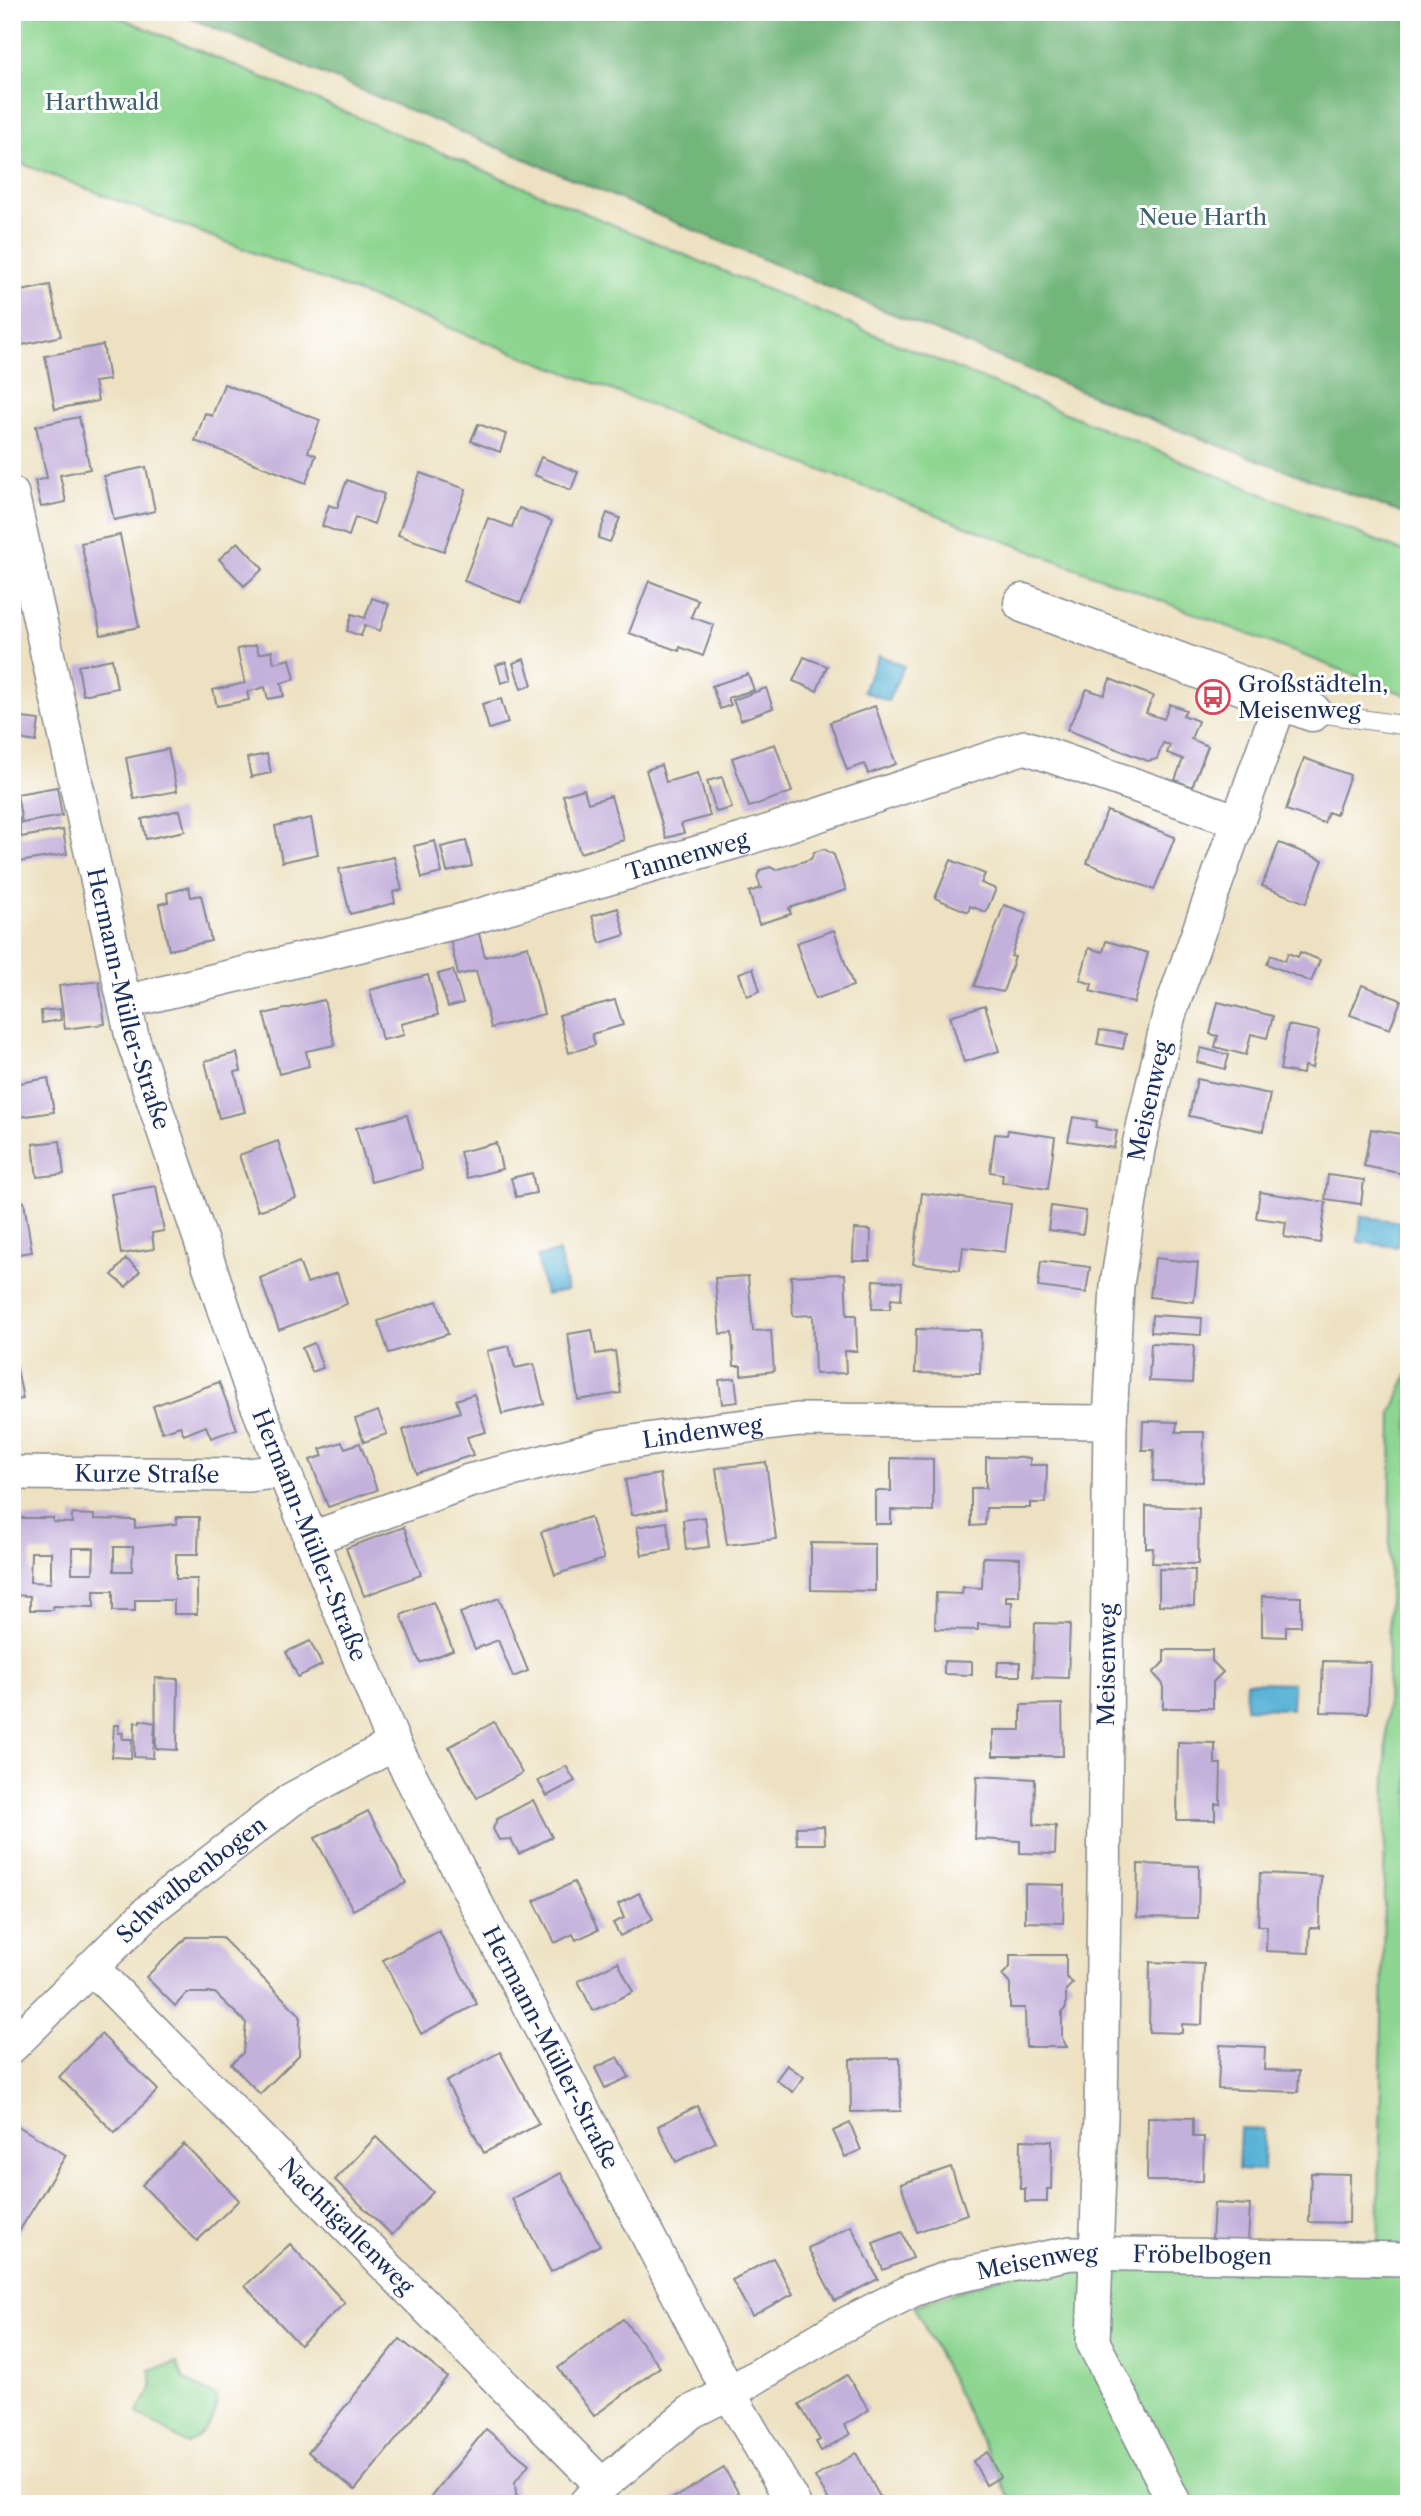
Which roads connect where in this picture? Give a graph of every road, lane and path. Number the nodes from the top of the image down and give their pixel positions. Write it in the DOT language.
graph roads {
  1 [pos="12,494"];
  2 [pos="1023,603"];
  3 [pos="1296,706"];
  4 [pos="1409,726"];
  5 [pos="1238,821"];
  6 [pos="125,1002"];
  7 [pos="1110,1422"];
  8 [pos="282,1471"];
  9 [pos="12,1473"];
  10 [pos="310,1539"];
  11 [pos="394,1744"];
  12 [pos="91,1967"];
  13 [pos="12,2046"];
  14 [pos="1098,2253"];
  15 [pos="1409,2259"];
  16 [pos="730,2393"];
  17 [pos="594,2494"];
  18 [pos="794,2504"];
  19 [pos="1175,2504"];
  1 -- 6 [label="street, Hermann-Müller-Straße"];
  2 -- 3 [label="main road"];
  3 -- 4 [label="lane"];
  3 -- 5 [label="street, Meisenweg"];
  5 -- 6 [label="street, Tannenweg"];
  5 -- 7 [label="street, Meisenweg"];
  6 -- 8 [label="street, Hermann-Müller-Straße"];
  7 -- 10 [label="street, Lindenweg"];
  7 -- 14 [label="street, Meisenweg"];
  8 -- 9 [label="street, Kurze Straße"];
  8 -- 10 [label="street, Hermann-Müller-Straße"];
  10 -- 11 [label="street, Hermann-Müller-Straße"];
  11 -- 12 [label="street, Schwalbenbogen"];
  11 -- 16 [label="street, Hermann-Müller-Straße"];
  12 -- 13 [label="street, Schwalbenbogen"];
  12 -- 17 [label="street, Nachtigallenweg"];
  14 -- 15 [label="street, Fröbelbogen"];
  14 -- 16 [label="street, Meisenweg"];
  14 -- 19 [label="street"];
  16 -- 17 [label="street, Meisenweg"];
  16 -- 18 [label="street, Hermann-Müller-Straße"];
}
